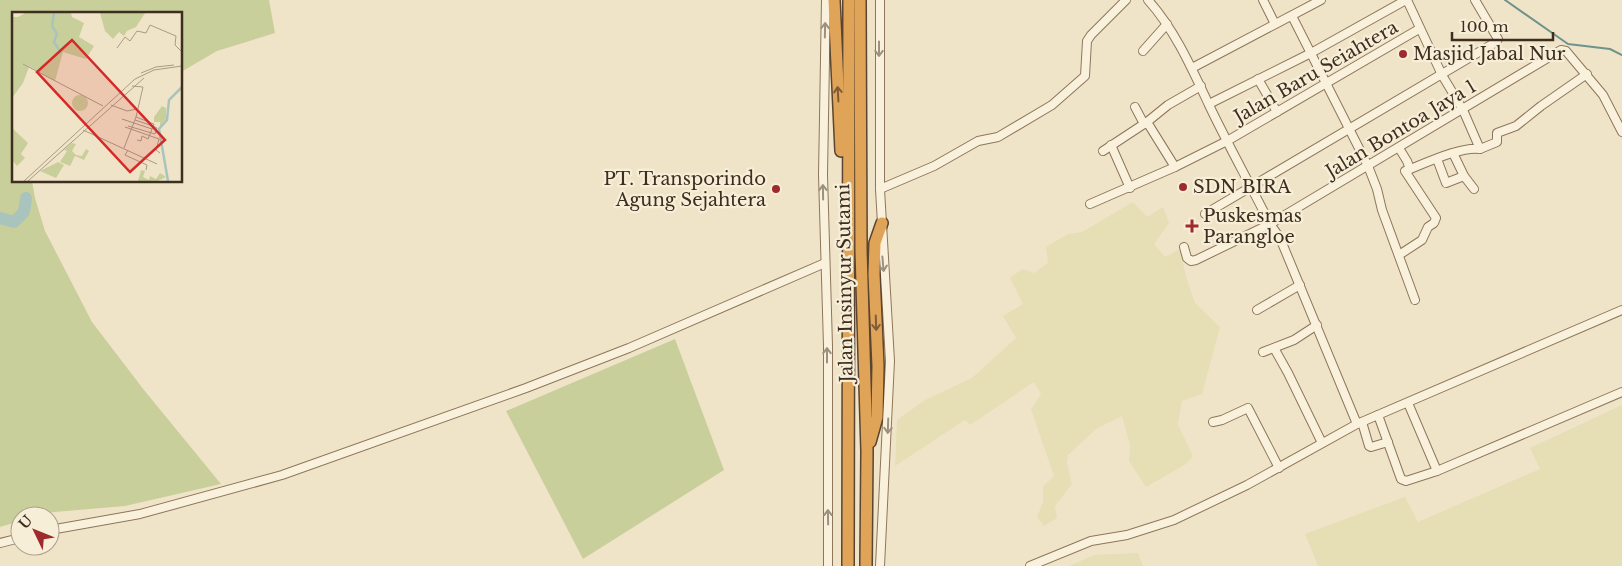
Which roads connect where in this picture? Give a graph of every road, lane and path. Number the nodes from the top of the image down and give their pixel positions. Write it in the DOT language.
graph roads {
  1 [pos="826,0"];
  2 [pos="834,0"];
  3 [pos="849,0"];
  4 [pos="860,0"];
  5 [pos="880,0"];
  6 [pos="1126,0"];
  7 [pos="1148,0"];
  8 [pos="1263,0"];
  9 [pos="1321,0"];
  10 [pos="1406,0"];
  11 [pos="1475,0"];
  12 [pos="1292,16"];
  13 [pos="1167,24"];
  14 [pos="1275,24"];
  15 [pos="1419,29"];
  16 [pos="1143,51"];
  17 [pos="1311,53"];
  18 [pos="1192,68"];
  19 [pos="1587,74"];
  20 [pos="1442,75"];
  21 [pos="1258,80"];
  22 [pos="1327,83"];
  23 [pos="1201,86"];
  24 [pos="1208,104"];
  25 [pos="1135,107"];
  26 [pos="1463,110"];
  27 [pos="1277,112"];
  28 [pos="1145,123"];
  29 [pos="1349,129"];
  30 [pos="1622,132"];
  31 [pos="1227,141"];
  32 [pos="1112,145"];
  33 [pos="1399,148"];
  34 [pos="1480,149"];
  35 [pos="1104,152"];
  36 [pos="1453,153"];
  37 [pos="1437,159"];
  38 [pos="1368,166"];
  39 [pos="1175,167"];
  40 [pos="1410,169"];
  41 [pos="1464,176"];
  42 [pos="1251,186"];
  43 [pos="1130,188"];
  44 [pos="880,189"];
  45 [pos="1474,189"];
  46 [pos="848,194"];
  47 [pos="1090,204"];
  48 [pos="1205,214"];
  49 [pos="882,223"];
  50 [pos="1270,224"];
  51 [pos="1184,247"];
  52 [pos="1399,255"];
  53 [pos="825,263"];
  54 [pos="1300,285"];
  55 [pos="1415,300"];
  56 [pos="1257,310"];
  57 [pos="1622,310"];
  58 [pos="1317,325"];
  59 [pos="1274,348"];
  60 [pos="1263,352"];
  61 [pos="1622,392"];
  62 [pos="1408,403"];
  63 [pos="1378,415"];
  64 [pos="1214,422"];
  65 [pos="1360,423"];
  66 [pos="1388,442"];
  67 [pos="1322,444"];
  68 [pos="868,451"];
  69 [pos="1279,468"];
  70 [pos="1437,471"];
  71 [pos="60,528"];
  72 [pos="828,566"];
  73 [pos="848,566"];
  74 [pos="866,566"];
  75 [pos="880,566"];
  76 [pos="1030,566"];
  53 -- 1 [label="street, one-way"];
  46 -- 2 [label="highway, one-way"];
  3 -- 46 [label="highway, Jalan Insinyur Sutami"];
  4 -- 68 [label="highway, Jalan Insinyur Sutami"];
  5 -- 44 [label="street, one-way"];
  6 -- 44 [label="street"];
  7 -- 13 [label="street"];
  8 -- 14 [label="street"];
  9 -- 12 [label="street"];
  10 -- 15 [label="street"];
  10 -- 17 [label="street"];
  11 -- 20 [label="street"];
  12 -- 14 [label="street"];
  12 -- 17 [label="street"];
  13 -- 16 [label="street"];
  13 -- 18 [label="street"];
  14 -- 18 [label="street"];
  15 -- 20 [label="street"];
  15 -- 22 [label="street, Jalan Baru Seiahtera"];
  17 -- 21 [label="street"];
  17 -- 22 [label="street"];
  18 -- 23 [label="street"];
  19 -- 26 [label="street, Jalan Bontoa Jaya 1"];
  19 -- 30 [label="street, Jalan Bontoa Jaya 1"];
  19 -- 34 [label="street"];
  20 -- 26 [label="street"];
  20 -- 29 [label="street"];
  21 -- 24 [label="street"];
  21 -- 27 [label="street"];
  22 -- 27 [label="street, Jalan Baru Seiahtera"];
  22 -- 29 [label="street"];
  23 -- 24 [label="street"];
  23 -- 28 [label="street"];
  24 -- 31 [label="street"];
  25 -- 28 [label="street"];
  26 -- 33 [label="street, Jalan Bontoa Jaya 1"];
  26 -- 34 [label="street"];
  27 -- 31 [label="street, Jalan Baru Seiahtera"];
  28 -- 32 [label="street"];
  28 -- 39 [label="street"];
  29 -- 38 [label="street"];
  29 -- 42 [label="street"];
  31 -- 39 [label="street, Jalan Baru Seiahtera"];
  31 -- 42 [label="street"];
  32 -- 35 [label="street"];
  32 -- 43 [label="street"];
  33 -- 38 [label="street, Jalan Bontoa Jaya 1"];
  33 -- 40 [label="street"];
  34 -- 36 [label="street"];
  36 -- 37 [label="street"];
  36 -- 41 [label="street"];
  37 -- 40 [label="street"];
  37 -- 41 [label="street"];
  38 -- 50 [label="street, Jalan Bontoa Jaya 1"];
  38 -- 52 [label="street"];
  39 -- 43 [label="street, Jalan Baru Seiahtera"];
  40 -- 52 [label="street"];
  41 -- 45 [label="street"];
  42 -- 48 [label="street"];
  42 -- 50 [label="street"];
  43 -- 47 [label="street, Jalan Baru Seiahtera"];
  44 -- 49 [label="street"];
  46 -- 73 [label="highway, Jalan Insinyur Sutami"];
  49 -- 68 [label="highway, one-way"];
  49 -- 75 [label="street, one-way"];
  50 -- 51 [label="street, Jalan Bontoa Jaya 1"];
  50 -- 54 [label="street"];
  52 -- 55 [label="street"];
  53 -- 71 [label="street"];
  72 -- 53 [label="street, one-way"];
  54 -- 56 [label="street"];
  54 -- 58 [label="street"];
  57 -- 62 [label="street"];
  58 -- 59 [label="street"];
  58 -- 65 [label="street"];
  59 -- 60 [label="street"];
  59 -- 67 [label="street"];
  61 -- 70 [label="street"];
  62 -- 63 [label="street"];
  62 -- 70 [label="street"];
  63 -- 65 [label="street"];
  63 -- 66 [label="street"];
  64 -- 69 [label="street"];
  65 -- 66 [label="street"];
  65 -- 67 [label="street"];
  66 -- 70 [label="street"];
  67 -- 69 [label="street"];
  68 -- 74 [label="highway, Jalan Insinyur Sutami"];
  69 -- 76 [label="street"];
}
